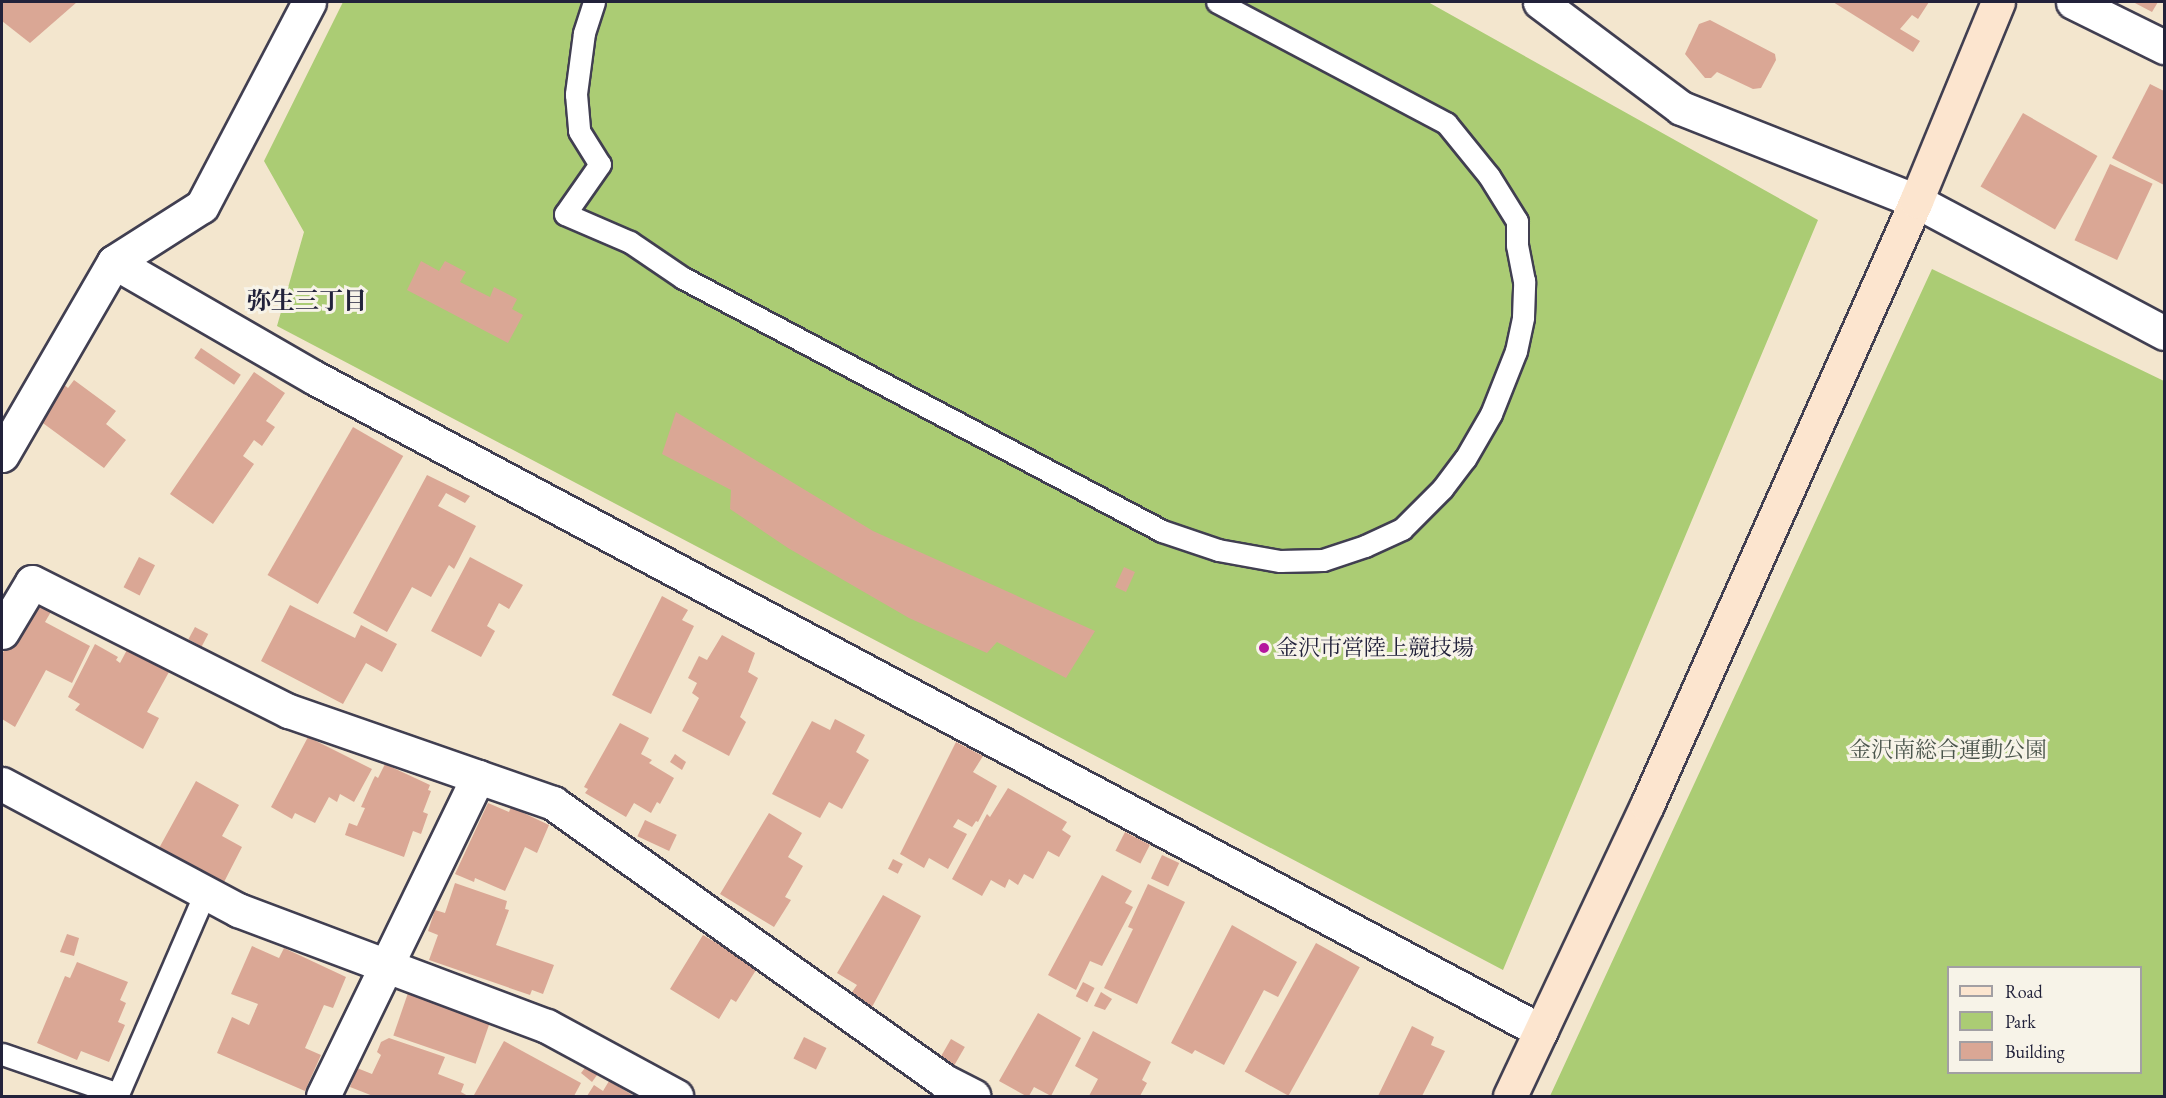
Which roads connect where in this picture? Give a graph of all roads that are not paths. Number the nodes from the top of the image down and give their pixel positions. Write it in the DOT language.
graph roads {
  1 [pos="309,2"];
  2 [pos="594,2"];
  3 [pos="1217,2"];
  4 [pos="1540,2"];
  5 [pos="1998,2"];
  6 [pos="2073,2"];
  7 [pos="2164,47"];
  8 [pos="1916,201"];
  9 [pos="114,262"];
  10 [pos="2164,333"];
  11 [pos="2,455"];
  12 [pos="2,632"];
  13 [pos="478,777"];
  14 [pos="2,784"];
  15 [pos="206,893"];
  16 [pos="387,964"];
  17 [pos="1541,1031"];
  18 [pos="2,1054"];
  19 [pos="323,1096"];
  20 [pos="676,1096"];
  21 [pos="974,1096"];
  22 [pos="1510,1096"];
  1 -- 9 [label="street"];
  2 -- 3 [label="lane"];
  4 -- 8 [label="street"];
  5 -- 8 [label="street"];
  6 -- 7 [label="street"];
  8 -- 10 [label="street"];
  8 -- 17 [label="street"];
  9 -- 11 [label="street"];
  9 -- 17 [label="street"];
  12 -- 13 [label="street"];
  13 -- 16 [label="street"];
  13 -- 21 [label="street"];
  14 -- 15 [label="street"];
  15 -- 16 [label="street"];
  15 -- 18 [label="lane"];
  16 -- 19 [label="street"];
  16 -- 20 [label="street"];
  17 -- 22 [label="street"];
}
